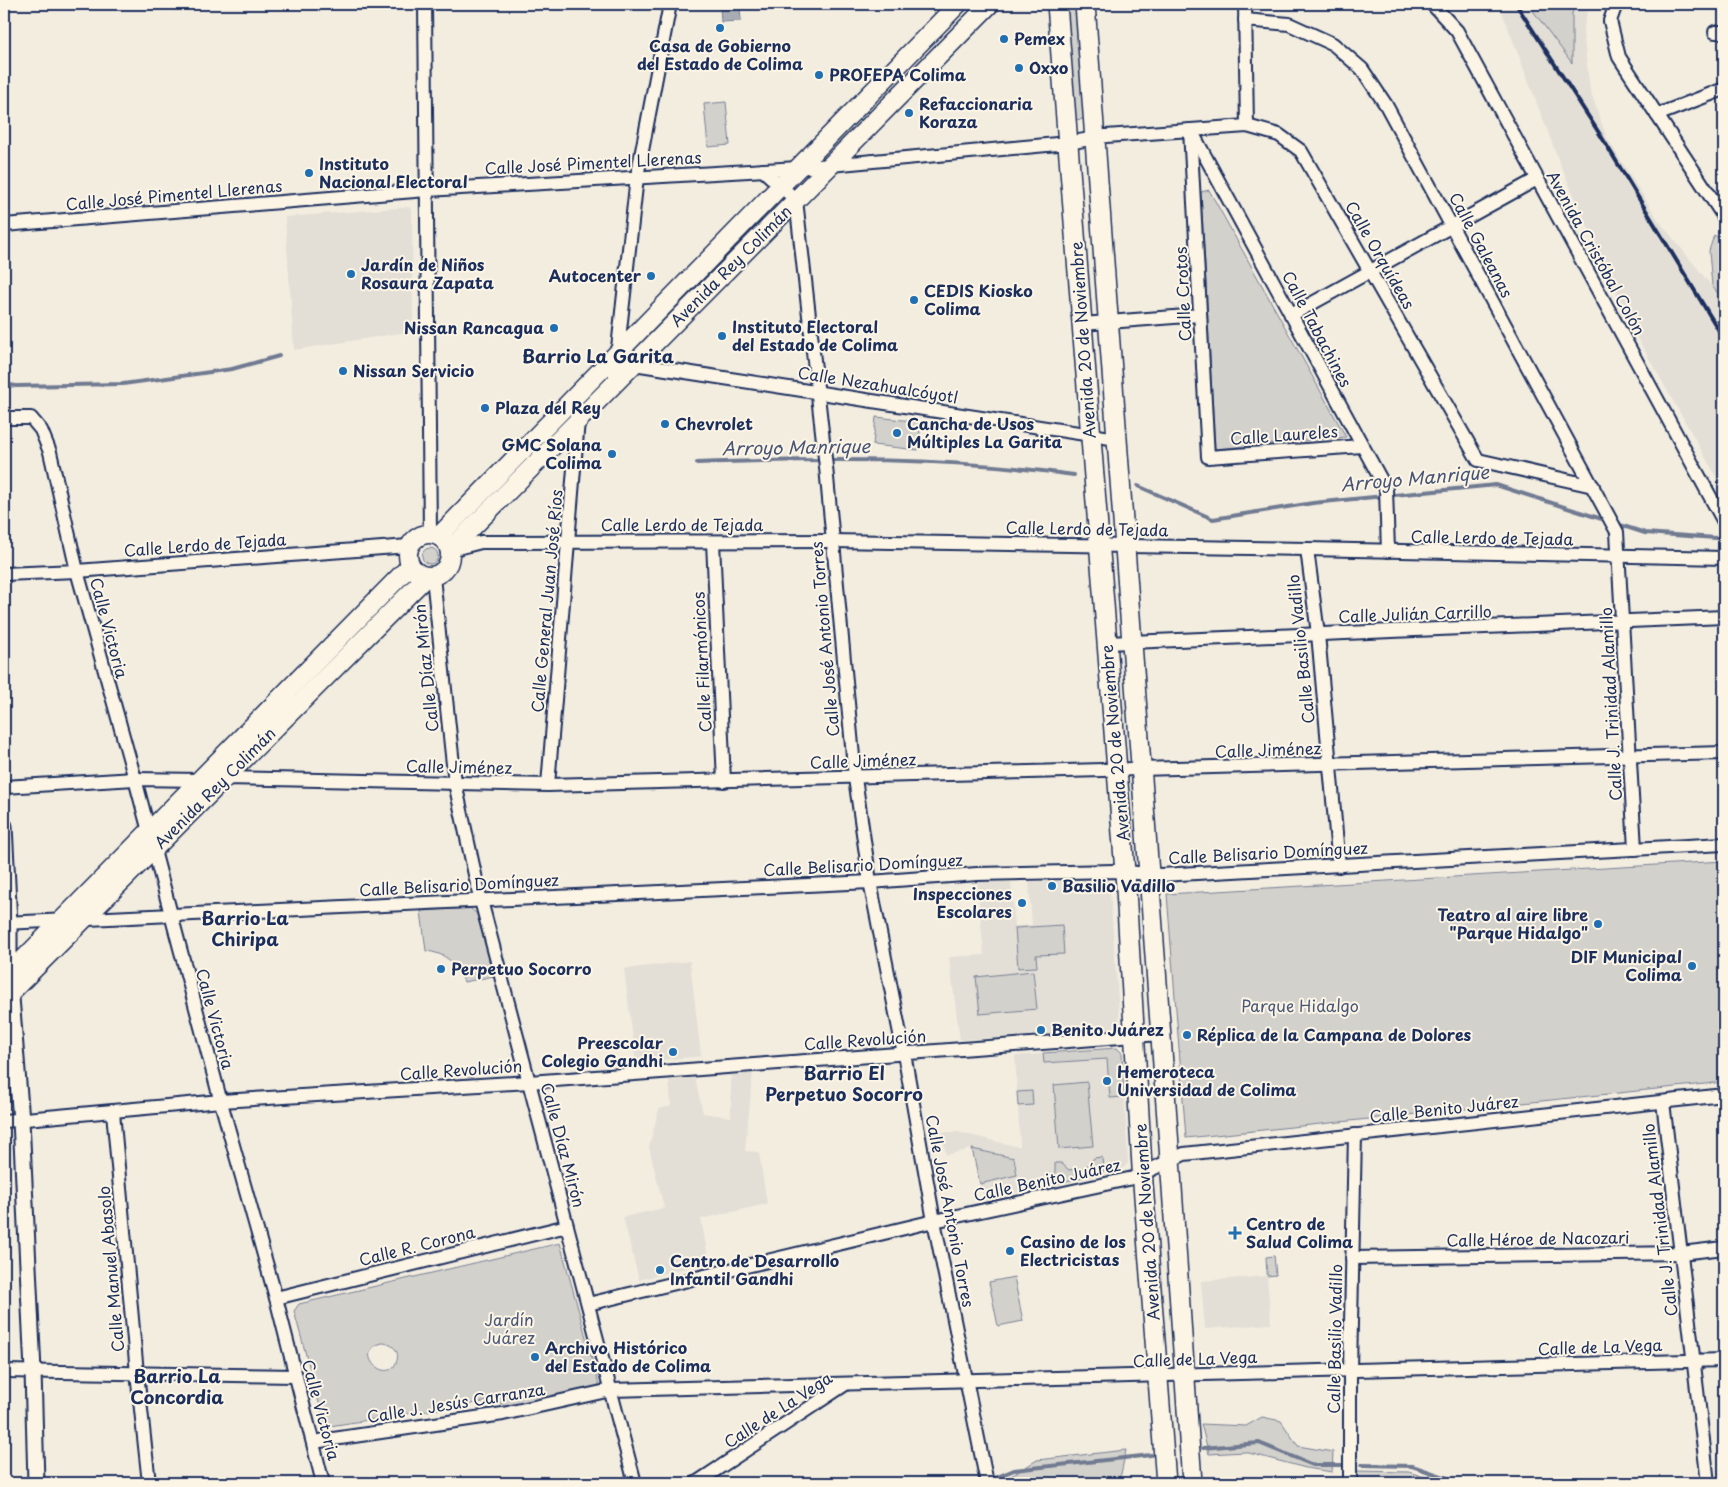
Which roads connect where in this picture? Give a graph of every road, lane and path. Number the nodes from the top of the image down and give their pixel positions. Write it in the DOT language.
graph roads {
  1 [pos="425,4"];
  2 [pos="670,4"];
  3 [pos="958,4"];
  4 [pos="990,4"];
  5 [pos="1057,4"];
  6 [pos="1085,4"];
  7 [pos="1244,4"];
  8 [pos="1432,4"];
  9 [pos="1616,4"];
  10 [pos="1245,20"];
  11 [pos="1724,89"];
  12 [pos="1657,114"];
  13 [pos="1247,126"];
  14 [pos="1190,130"];
  15 [pos="1094,138"];
  16 [pos="1068,143"];
  17 [pos="831,164"];
  18 [pos="798,168"];
  19 [pos="764,170"];
  20 [pos="637,177"];
  21 [pos="1537,179"];
  22 [pos="780,186"];
  23 [pos="427,190"];
  24 [pos="796,200"];
  25 [pos="1724,217"];
  26 [pos="4,225"];
  27 [pos="1452,226"];
  28 [pos="1370,271"];
  29 [pos="1200,315"];
  30 [pos="1291,315"];
  31 [pos="1109,322"];
  32 [pos="1082,324"];
  33 [pos="617,353"];
  34 [pos="634,364"];
  35 [pos="614,384"];
  36 [pos="817,392"];
  37 [pos="4,418"];
  38 [pos="578,420"];
  39 [pos="1091,435"];
  40 [pos="1117,440"];
  41 [pos="1362,446"];
  42 [pos="1208,457"];
  43 [pos="1592,486"];
  44 [pos="1724,522"];
  45 [pos="440,540"];
  46 [pos="570,541"];
  47 [pos="832,541"];
  48 [pos="713,542"];
  49 [pos="1100,545"];
  50 [pos="409,546"];
  51 [pos="1125,546"];
  52 [pos="1307,549"];
  53 [pos="1388,551"];
  54 [pos="1619,557"];
  55 [pos="1724,558"];
  56 [pos="410,566"];
  57 [pos="77,571"];
  58 [pos="4,574"];
  59 [pos="429,577"];
  60 [pos="1724,617"];
  61 [pos="1622,621"];
  62 [pos="1318,634"];
  63 [pos="1132,642"];
  64 [pos="1107,643"];
  65 [pos="1724,753"];
  66 [pos="1630,756"];
  67 [pos="1329,764"];
  68 [pos="1117,770"];
  69 [pos="1141,770"];
  70 [pos="225,778"];
  71 [pos="855,778"];
  72 [pos="135,779"];
  73 [pos="200,780"];
  74 [pos="724,781"];
  75 [pos="455,783"];
  76 [pos="548,785"];
  77 [pos="4,787"];
  78 [pos="4,826"];
  79 [pos="148,832"];
  80 [pos="1724,844"];
  81 [pos="1635,849"];
  82 [pos="153,850"];
  83 [pos="1339,866"];
  84 [pos="1125,872"];
  85 [pos="1148,874"];
  86 [pos="870,882"];
  87 [pos="481,901"];
  88 [pos="170,916"];
  89 [pos="84,919"];
  90 [pos="61,920"];
  91 [pos="6,923"];
  92 [pos="7,986"];
  93 [pos="1160,1034"];
  94 [pos="1134,1035"];
  95 [pos="904,1054"];
  96 [pos="529,1082"];
  97 [pos="1724,1095"];
  98 [pos="220,1101"];
  99 [pos="1663,1102"];
  100 [pos="113,1112"];
  101 [pos="21,1120"];
  102 [pos="4,1121"];
  103 [pos="1355,1135"];
  104 [pos="1170,1160"];
  105 [pos="1143,1173"];
  106 [pos="934,1221"];
  107 [pos="567,1226"];
  108 [pos="1724,1248"];
  109 [pos="1681,1253"];
  110 [pos="1352,1258"];
  111 [pos="276,1298"];
  112 [pos="588,1304"];
  113 [pos="1724,1360"];
  114 [pos="1693,1361"];
  115 [pos="1350,1370"];
  116 [pos="4,1371"];
  117 [pos="34,1371"];
  118 [pos="137,1373"];
  119 [pos="1183,1375"];
  120 [pos="296,1376"];
  121 [pos="1158,1376"];
  122 [pos="968,1382"];
  123 [pos="844,1385"];
  124 [pos="611,1390"];
  125 [pos="313,1442"];
  126 [pos="986,1478"];
  127 [pos="36,1483"];
  128 [pos="149,1483"];
  129 [pos="324,1483"];
  130 [pos="635,1483"];
  131 [pos="696,1483"];
  132 [pos="1166,1483"];
  133 [pos="1192,1483"];
  134 [pos="1350,1483"];
  135 [pos="1708,1483"];
  1 -- 23 [label="street"];
  2 -- 20 [label="street"];
  3 -- 18 [label="main road, Avenida Rey Colimán"];
  4 -- 17 [label="main road, Avenida Rey Colimán"];
  5 -- 16 [label="main road, Avenida 20 de Noviembre"];
  6 -- 15 [label="main road, Avenida 20 de Noviembre"];
  7 -- 10 [label="street"];
  8 -- 21 [label="street, Avenida Cristóbal Colón"];
  9 -- 12 [label="street"];
  10 -- 13 [label="street"];
  10 -- 27 [label="street, Calle Galeanas"];
  11 -- 12 [label="street"];
  12 -- 25 [label="street"];
  13 -- 14 [label="street, Calle Orquídeas"];
  13 -- 28 [label="street, Calle Orquídeas"];
  14 -- 15 [label="street, Calle Orquídeas"];
  14 -- 29 [label="street, Calle Crotos"];
  14 -- 30 [label="street, Calle Tabachines"];
  15 -- 16 [label="street, Calle José Pimentel Llerenas"];
  15 -- 31 [label="main road, Avenida 20 de Noviembre"];
  16 -- 17 [label="street, Calle José Pimentel Llerenas"];
  16 -- 32 [label="main road, Avenida 20 de Noviembre"];
  17 -- 18 [label="street, Calle José Pimentel Llerenas"];
  17 -- 24 [label="main road, Avenida Rey Colimán"];
  18 -- 19 [label="street, Calle José Pimentel Llerenas"];
  18 -- 22 [label="main road, Avenida Rey Colimán"];
  19 -- 20 [label="street, Calle José Pimentel Llerenas"];
  19 -- 22 [label="street"];
  20 -- 23 [label="street, Calle José Pimentel Llerenas"];
  20 -- 33 [label="street"];
  21 -- 27 [label="street"];
  21 -- 44 [label="street, Avenida Cristóbal Colón"];
  22 -- 24 [label="street"];
  22 -- 33 [label="main road, Avenida Rey Colimán"];
  23 -- 26 [label="street, Calle José Pimentel Llerenas"];
  23 -- 45 [label="street"];
  24 -- 34 [label="main road, Avenida Rey Colimán"];
  24 -- 36 [label="street, Calle José Antonio Torres"];
  27 -- 28 [label="street"];
  27 -- 43 [label="street, Calle Galeanas"];
  28 -- 30 [label="street"];
  28 -- 43 [label="street, Calle Orquídeas"];
  29 -- 31 [label="street"];
  29 -- 42 [label="street, Calle Crotos"];
  30 -- 41 [label="street, Calle Tabachines"];
  31 -- 32 [label="street"];
  31 -- 40 [label="main road, Avenida 20 de Noviembre"];
  32 -- 39 [label="main road, Avenida 20 de Noviembre"];
  33 -- 34 [label="street"];
  33 -- 35 [label="street"];
  33 -- 45 [label="main road, Avenida Rey Colimán"];
  34 -- 35 [label="main road, Avenida Rey Colimán"];
  34 -- 36 [label="street, Calle Nezahualcóyotl"];
  35 -- 38 [label="main road, Avenida Rey Colimán"];
  36 -- 39 [label="street, Calle Nezahualcóyotl"];
  36 -- 47 [label="street, Calle José Antonio Torres"];
  37 -- 57 [label="street, Calle Victoria"];
  38 -- 45 [label="main road, Avenida Rey Colimán"];
  38 -- 46 [label="street, Calle General Juan José Ríos"];
  39 -- 40 [label="street, Calle Nezahualcóyotl"];
  39 -- 49 [label="main road, Avenida 20 de Noviembre"];
  40 -- 51 [label="main road, Avenida 20 de Noviembre"];
  41 -- 42 [label="street, Calle Laureles"];
  41 -- 53 [label="street, Calle Tabachines"];
  43 -- 54 [label="street, Calle Galeanas"];
  45 -- 46 [label="street, Calle Lerdo de Tejada"];
  45 -- 50 [label="main road"];
  45 -- 59 [label="main road"];
  46 -- 48 [label="street, Calle Lerdo de Tejada"];
  46 -- 76 [label="street, Calle General Juan José Ríos"];
  47 -- 48 [label="street, Calle Lerdo de Tejada"];
  47 -- 49 [label="street, Calle Lerdo de Tejada"];
  47 -- 71 [label="street, Calle José Antonio Torres"];
  48 -- 74 [label="street, Calle Filarmónicos"];
  49 -- 51 [label="street, Calle Lerdo de Tejada"];
  49 -- 64 [label="main road, Avenida 20 de Noviembre"];
  50 -- 56 [label="main road"];
  50 -- 57 [label="street, Calle Lerdo de Tejada"];
  51 -- 52 [label="street, Calle Lerdo de Tejada"];
  51 -- 63 [label="main road, Avenida 20 de Noviembre"];
  52 -- 53 [label="street, Calle Lerdo de Tejada"];
  52 -- 62 [label="street, Calle Basilio Vadillo"];
  53 -- 54 [label="street, Calle Lerdo de Tejada"];
  54 -- 55 [label="street, Calle Lerdo de Tejada"];
  54 -- 61 [label="street, Calle J. Trinidad Alamillo"];
  56 -- 59 [label="main road"];
  56 -- 73 [label="main road, Avenida Rey Colimán"];
  57 -- 58 [label="street, Calle Lerdo de Tejada"];
  57 -- 72 [label="street, Calle Victoria"];
  59 -- 70 [label="main road, Avenida Rey Colimán"];
  59 -- 75 [label="street, Calle Díaz Mirón"];
  60 -- 61 [label="street, Calle Julián Carrillo"];
  61 -- 62 [label="street, Calle Julián Carrillo"];
  61 -- 66 [label="street, Calle J. Trinidad Alamillo"];
  62 -- 63 [label="street, Calle Julián Carrillo"];
  62 -- 67 [label="street, Calle Basilio Vadillo"];
  63 -- 64 [label="street, Calle Julián Carrillo"];
  63 -- 69 [label="main road, Avenida 20 de Noviembre"];
  64 -- 68 [label="main road, Avenida 20 de Noviembre"];
  65 -- 66 [label="street, Calle Jiménez"];
  66 -- 67 [label="street, Calle Jiménez"];
  66 -- 81 [label="street, Calle J. Trinidad Alamillo"];
  67 -- 69 [label="street, Calle Jiménez"];
  67 -- 83 [label="street, Calle Basilio Vadillo"];
  68 -- 69 [label="street, Calle Jiménez"];
  68 -- 71 [label="street, Calle Jiménez"];
  68 -- 84 [label="main road, Avenida 20 de Noviembre"];
  69 -- 85 [label="main road, Avenida 20 de Noviembre"];
  70 -- 73 [label="street, Calle Jiménez"];
  70 -- 75 [label="street, Calle Jiménez"];
  70 -- 82 [label="main road, Avenida Rey Colimán"];
  71 -- 74 [label="street, Calle Jiménez"];
  71 -- 86 [label="street, Calle José Antonio Torres"];
  72 -- 73 [label="street, Calle Jiménez"];
  72 -- 77 [label="street, Calle Jiménez"];
  72 -- 79 [label="street, Calle Victoria"];
  73 -- 79 [label="main road, Avenida Rey Colimán"];
  74 -- 76 [label="street, Calle Jiménez"];
  75 -- 76 [label="street, Calle Jiménez"];
  75 -- 87 [label="street, Calle Díaz Mirón"];
  78 -- 91 [label="street"];
  79 -- 82 [label="street, Calle Victoria"];
  79 -- 90 [label="main road, Avenida Rey Colimán"];
  80 -- 81 [label="street, Calle Belisario Domínguez"];
  81 -- 83 [label="street, Calle Belisario Domínguez"];
  82 -- 88 [label="street, Calle Victoria"];
  82 -- 89 [label="main road, Avenida Rey Colimán"];
  83 -- 85 [label="street, Calle Belisario Domínguez"];
  84 -- 85 [label="street, Calle Belisario Domínguez"];
  84 -- 86 [label="street, Calle Belisario Domínguez"];
  84 -- 94 [label="main road, Avenida 20 de Noviembre"];
  85 -- 93 [label="main road, Avenida 20 de Noviembre"];
  86 -- 87 [label="street, Calle Belisario Domínguez"];
  86 -- 95 [label="street, Calle José Antonio Torres"];
  87 -- 88 [label="street, Calle Belisario Domínguez"];
  87 -- 96 [label="street, Calle Díaz Mirón"];
  88 -- 89 [label="street, Calle Belisario Domínguez"];
  88 -- 98 [label="street, Calle Victoria"];
  89 -- 90 [label="street, Calle Belisario Domínguez"];
  89 -- 92 [label="main road, Avenida Rey Colimán"];
  90 -- 91 [label="street, Calle Belisario Domínguez"];
  90 -- 92 [label="main road, Avenida Rey Colimán"];
  91 -- 92 [label="street"];
  92 -- 101 [label="street"];
  93 -- 94 [label="street, Calle Revolución"];
  93 -- 104 [label="main road, Avenida 20 de Noviembre"];
  94 -- 95 [label="street, Calle Revolución"];
  94 -- 105 [label="main road, Avenida 20 de Noviembre"];
  95 -- 96 [label="street, Calle Revolución"];
  95 -- 106 [label="street, Calle José Antonio Torres"];
  96 -- 98 [label="street, Calle Revolución"];
  96 -- 107 [label="street, Calle Díaz Mirón"];
  97 -- 99 [label="street, Calle Benito Juárez"];
  98 -- 100 [label="street, Calle Revolución"];
  98 -- 111 [label="street, Calle Victoria"];
  99 -- 103 [label="street, Calle Benito Juárez"];
  99 -- 109 [label="street, Calle J. Trinidad Alamillo"];
  100 -- 101 [label="street, Calle Revolución"];
  100 -- 118 [label="street, Calle Manuel Abasolo"];
  101 -- 102 [label="street, Calle Revolución"];
  101 -- 117 [label="street"];
  103 -- 104 [label="street, Calle Benito Juárez"];
  103 -- 110 [label="street, Calle Basilio Vadillo"];
  104 -- 105 [label="street, Calle Benito Juárez"];
  104 -- 119 [label="main road, Avenida 20 de Noviembre"];
  105 -- 106 [label="street, Calle Benito Juárez"];
  105 -- 121 [label="main road, Avenida 20 de Noviembre"];
  106 -- 112 [label="street, Calle Benito Juárez"];
  106 -- 122 [label="street, Calle José Antonio Torres"];
  107 -- 111 [label="street, Calle R. Corona"];
  107 -- 112 [label="street, Calle Díaz Mirón"];
  108 -- 109 [label="street, Calle Héroe de Nacozari"];
  109 -- 110 [label="street, Calle Héroe de Nacozari"];
  109 -- 114 [label="street, Calle J. Trinidad Alamillo"];
  110 -- 115 [label="street, Calle Basilio Vadillo"];
  111 -- 120 [label="street, Calle Victoria"];
  112 -- 124 [label="street, Calle Díaz Mirón"];
  113 -- 114 [label="street, Calle de La Vega"];
  114 -- 115 [label="street, Calle de La Vega"];
  114 -- 135 [label="street, Calle J. Trinidad Alamillo"];
  115 -- 119 [label="street, Calle de La Vega"];
  115 -- 134 [label="street, Calle Basilio Vadillo"];
  116 -- 117 [label="street"];
  117 -- 118 [label="street"];
  117 -- 127 [label="street"];
  118 -- 120 [label="street"];
  118 -- 128 [label="street, Calle Manuel Abasolo"];
  119 -- 121 [label="street, Calle de La Vega"];
  119 -- 133 [label="main road, Avenida 20 de Noviembre"];
  120 -- 125 [label="street, Calle Victoria"];
  121 -- 122 [label="street, Calle de La Vega"];
  121 -- 132 [label="main road, Avenida 20 de Noviembre"];
  122 -- 123 [label="street, Calle de La Vega"];
  122 -- 126 [label="street, Calle José Antonio Torres"];
  123 -- 124 [label="street, Calle J. Jesús Carranza"];
  123 -- 131 [label="street, Calle de La Vega"];
  124 -- 125 [label="street, Calle J. Jesús Carranza"];
  124 -- 130 [label="street, Calle Díaz Mirón"];
  125 -- 129 [label="street, Calle Victoria"];
}
